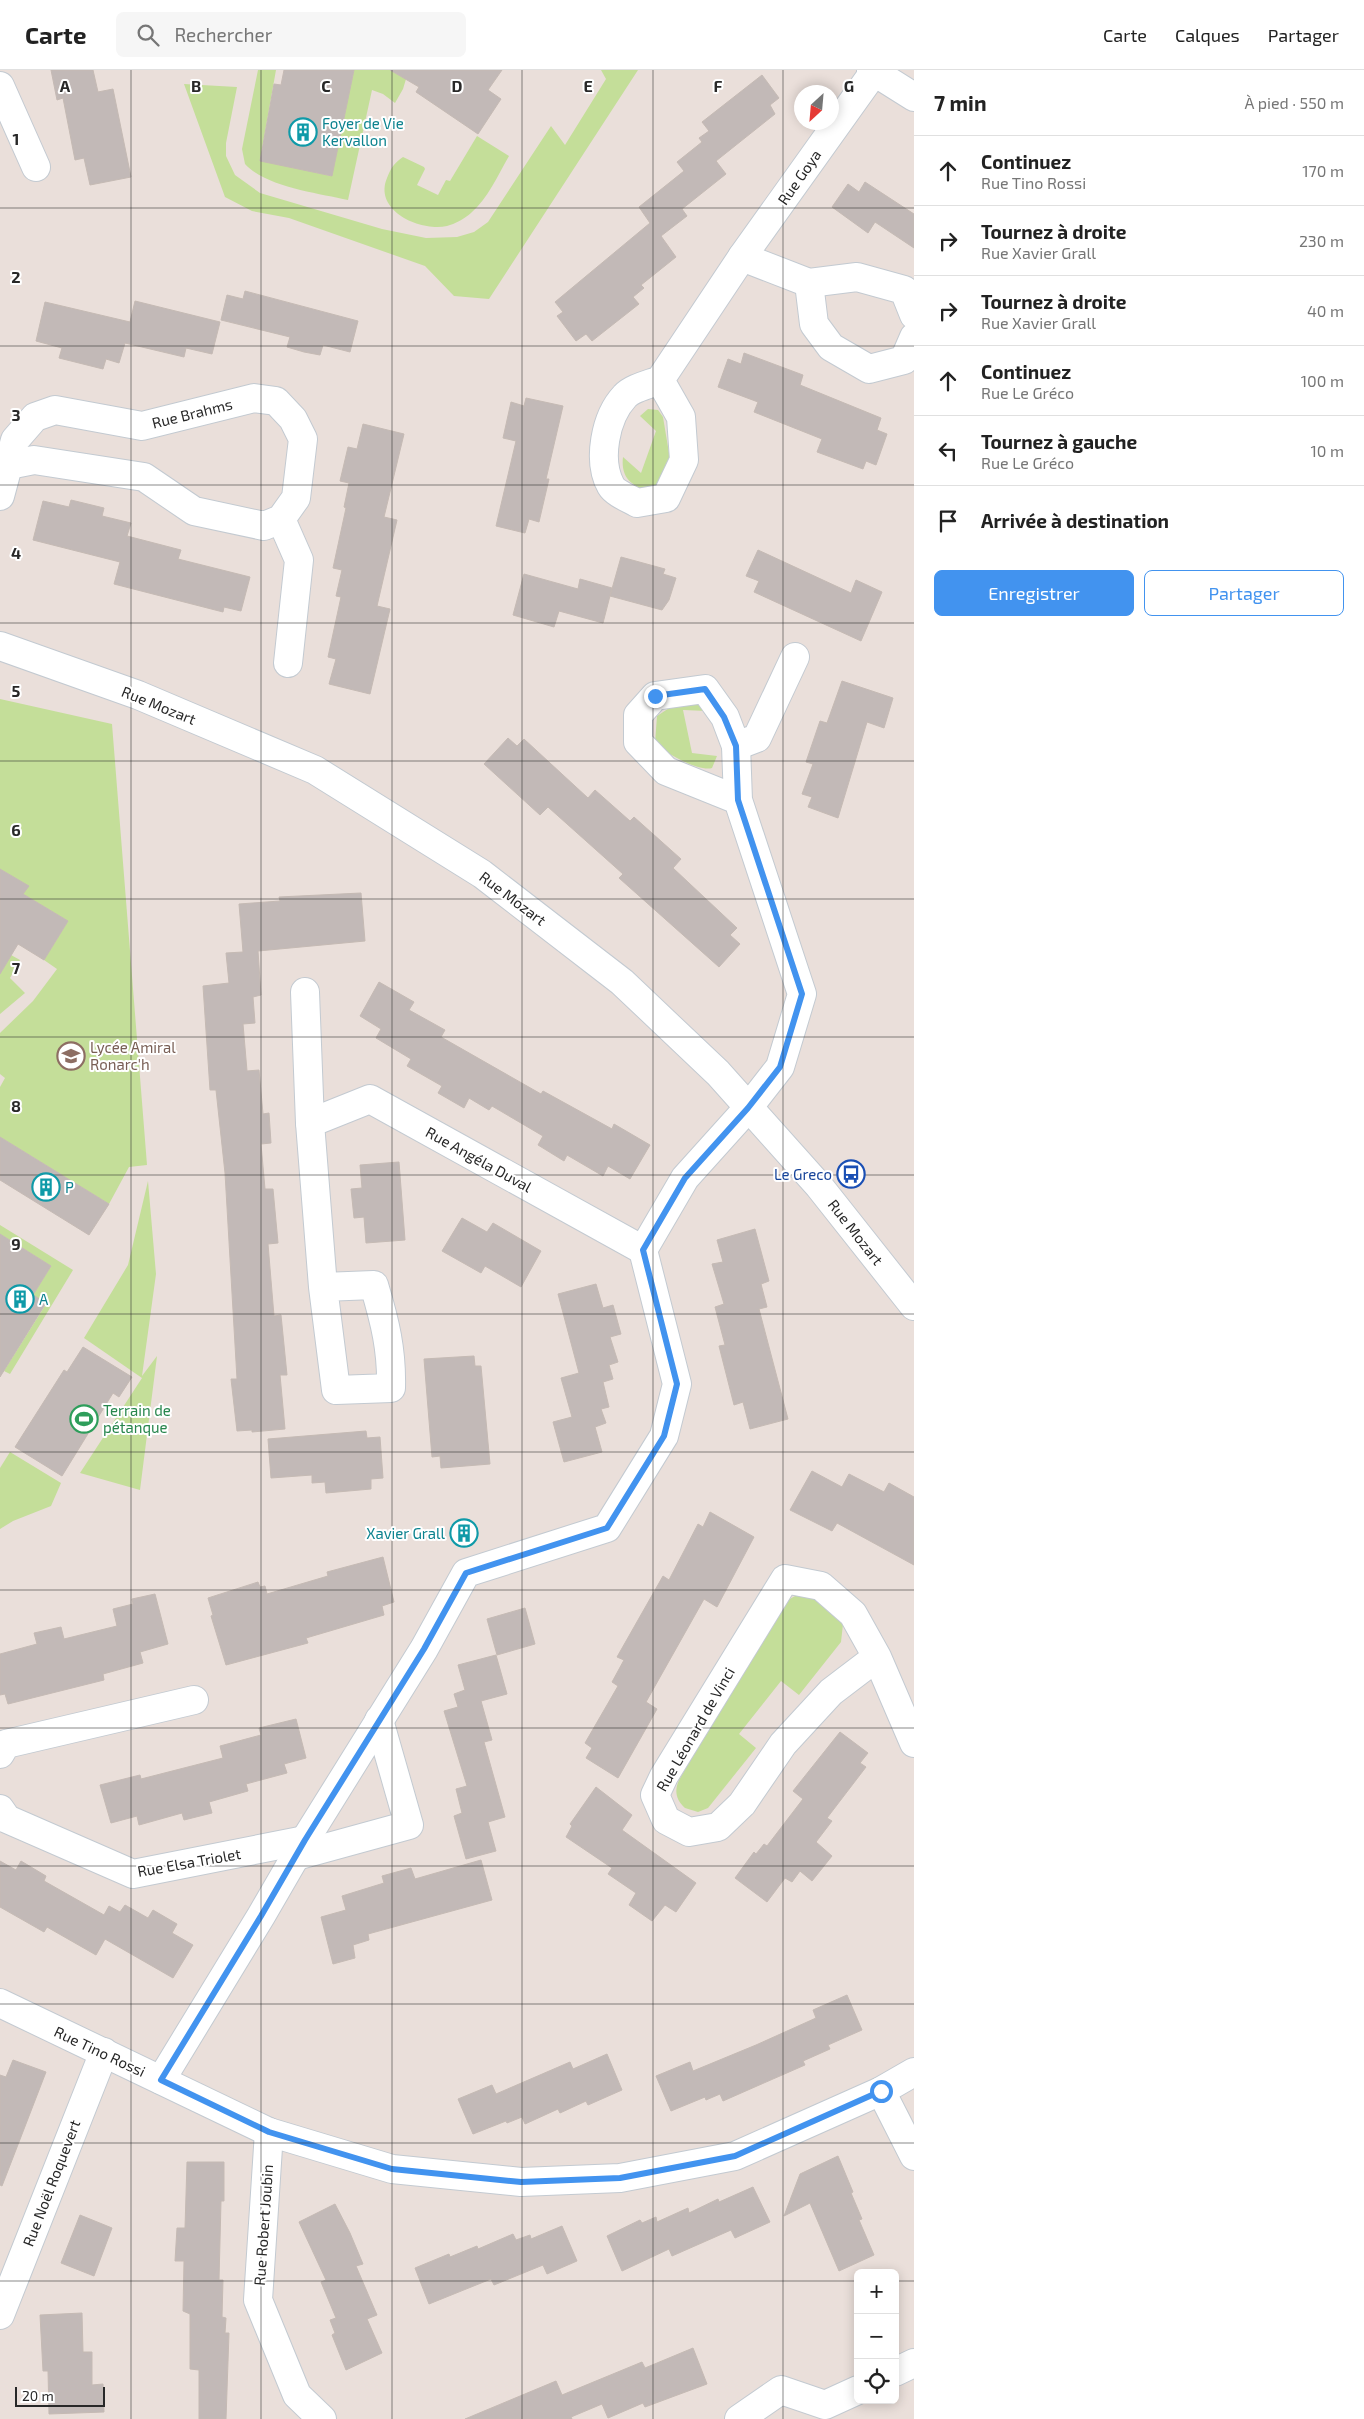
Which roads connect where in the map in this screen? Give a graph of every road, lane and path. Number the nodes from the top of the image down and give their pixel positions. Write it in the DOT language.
graph roads {
  1 [pos="872,71"];
  2 [pos="0,86"];
  3 [pos="914,98"];
  4 [pos="36,167"];
  5 [pos="742,257"];
  6 [pos="809,283"];
  7 [pos="914,315"];
  8 [pos="914,337"];
  9 [pos="660,380"];
  10 [pos="9,465"];
  11 [pos="0,496"];
  12 [pos="282,519"];
  13 [pos="0,646"];
  14 [pos="795,657"];
  15 [pos="288,663"];
  16 [pos="736,746"];
  17 [pos="738,800"];
  18 [pos="305,992"];
  19 [pos="748,1108"];
  20 [pos="310,1123"];
  21 [pos="643,1250"];
  22 [pos="324,1287"];
  23 [pos="914,1306"];
  24 [pos="877,1656"];
  25 [pos="194,1700"];
  26 [pos="379,1720"];
  27 [pos="914,1743"];
  28 [pos="0,1754"];
  29 [pos="0,1809"];
  30 [pos="300,1848"];
  31 [pos="0,2003"];
  32 [pos="104,2052"];
  33 [pos="914,2072"];
  34 [pos="161,2080"];
  35 [pos="881,2091"];
  36 [pos="269,2132"];
  37 [pos="914,2156"];
  38 [pos="0,2315"];
  39 [pos="914,2363"];
  40 [pos="899,2370"];
  41 [pos="854,2392"];
  42 [pos="322,2419"];
  43 [pos="739,2419"];
  1 -- 3 [label="street"];
  1 -- 5 [label="street, Rue Goya"];
  2 -- 4 [label="street"];
  5 -- 6 [label="street"];
  5 -- 9 [label="street, Rue Goya"];
  6 -- 7 [label="street"];
  6 -- 8 [label="street"];
  10 -- 11 [label="street, Rue Brahms"];
  10 -- 12 [label="street"];
  10 -- 12 [label="street, Rue Brahms"];
  12 -- 15 [label="street"];
  13 -- 19 [label="street, Rue Mozart"];
  14 -- 16 [label="street"];
  16 -- 17 [label="street"];
  16 -- 17 [label="street"];
  17 -- 19 [label="street"];
  18 -- 20 [label="street"];
  19 -- 21 [label="street"];
  19 -- 23 [label="street, Rue Mozart"];
  20 -- 21 [label="street, Rue Angéla Duval"];
  20 -- 22 [label="street"];
  21 -- 26 [label="street"];
  24 -- 24 [label="street, Rue Léonard de Vinci"];
  24 -- 27 [label="street, Rue Léonard de Vinci"];
  25 -- 28 [label="street"];
  26 -- 30 [label="street"];
  26 -- 30 [label="street, Rue Elsa Triolet"];
  29 -- 30 [label="street, Rue Elsa Triolet"];
  30 -- 34 [label="street"];
  31 -- 32 [label="street, Rue Tino Rossi"];
  32 -- 34 [label="street, Rue Tino Rossi"];
  32 -- 38 [label="street, Rue Noël Roquevert"];
  33 -- 35 [label="street, Rue Tino Rossi"];
  34 -- 36 [label="street, Rue Tino Rossi"];
  35 -- 36 [label="street, Rue Tino Rossi"];
  35 -- 37 [label="street"];
  36 -- 42 [label="street, Rue Robert Joubin"];
  39 -- 40 [label="street"];
  41 -- 43 [label="street"];
}
